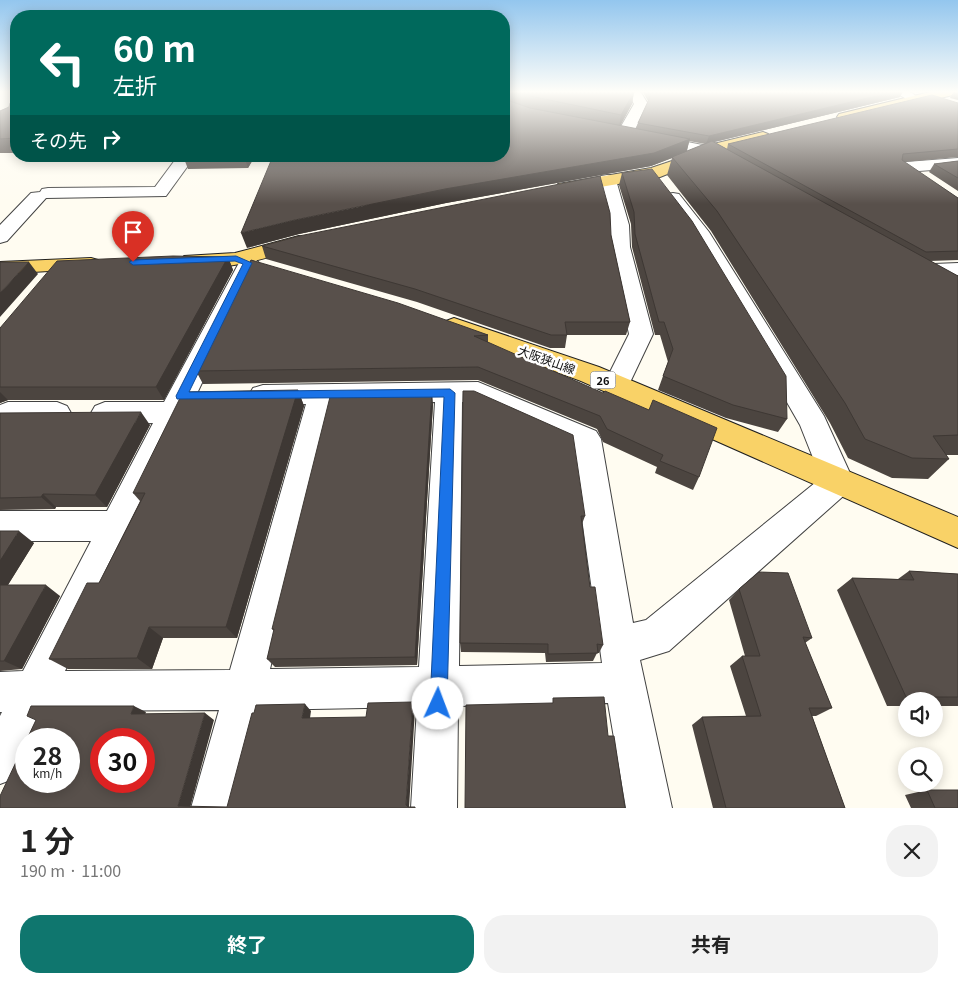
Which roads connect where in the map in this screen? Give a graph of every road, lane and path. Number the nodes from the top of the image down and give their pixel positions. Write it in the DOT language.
graph roads {
  1 [pos="623,129"];
  2 [pos="780,133"];
  3 [pos="707,150"];
  4 [pos="182,162"];
  5 [pos="958,163"];
  6 [pos="746,172"];
  7 [pos="654,173"];
  8 [pos="607,180"];
  9 [pos="928,182"];
  10 [pos="551,191"];
  11 [pos="0,237"];
  12 [pos="319,238"];
  13 [pos="167,261"];
  14 [pos="242,261"];
  15 [pos="108,264"];
  16 [pos="59,266"];
  17 [pos="0,268"];
  18 [pos="958,269"];
  19 [pos="280,272"];
  20 [pos="42,286"];
  21 [pos="950,289"];
  22 [pos="436,319"];
  23 [pos="616,386"];
  24 [pos="450,393"];
  25 [pos="322,394"];
  26 [pos="200,400"];
  27 [pos="8,413"];
  28 [pos="838,482"];
  29 [pos="0,526"];
  30 [pos="116,526"];
  31 [pos="958,533"];
  32 [pos="621,664"];
  33 [pos="439,687"];
  34 [pos="244,690"];
  35 [pos="17,692"];
  36 [pos="0,762"];
  37 [pos="214,808"];
  38 [pos="434,808"];
  39 [pos="649,808"];
  1 -- 3 [label="street"];
  2 -- 3 [label="main road"];
  3 -- 6 [label="street"];
  3 -- 7 [label="main road"];
  4 -- 11 [label="street"];
  5 -- 9 [label="street"];
  7 -- 8 [label="main road"];
  7 -- 28 [label="street"];
  8 -- 10 [label="main road"];
  8 -- 23 [label="street"];
  12 -- 14 [label="main road"];
  13 -- 14 [label="main road"];
  14 -- 19 [label="main road"];
  14 -- 26 [label="street"];
  15 -- 16 [label="main road"];
  16 -- 17 [label="main road"];
  16 -- 20 [label="street"];
  18 -- 21 [label="street"];
  22 -- 23 [label="main road, 大阪狭山線 / 26"];
  23 -- 28 [label="main road, 大阪狭山線 / 26"];
  24 -- 25 [label="street"];
  24 -- 32 [label="street"];
  24 -- 33 [label="street"];
  25 -- 26 [label="street"];
  25 -- 34 [label="street"];
  26 -- 27 [label="street"];
  26 -- 30 [label="street"];
  28 -- 31 [label="main road, 大阪狭山線 / 26"];
  28 -- 32 [label="street"];
  29 -- 30 [label="street"];
  30 -- 35 [label="street"];
  32 -- 33 [label="street"];
  32 -- 39 [label="street"];
  33 -- 34 [label="street"];
  33 -- 38 [label="street"];
  34 -- 35 [label="street"];
  34 -- 37 [label="street"];
  35 -- 36 [label="street"];
}
